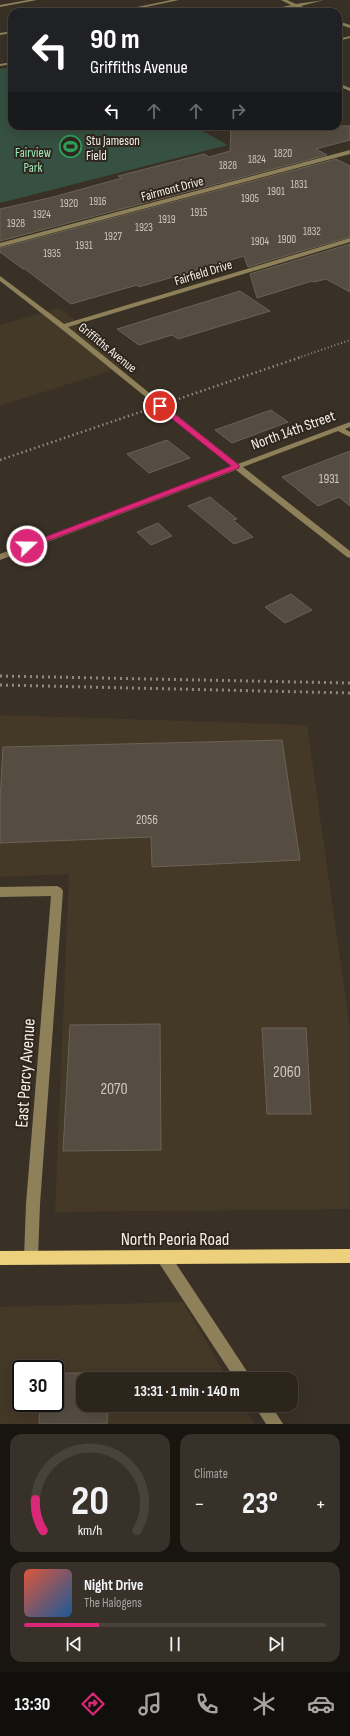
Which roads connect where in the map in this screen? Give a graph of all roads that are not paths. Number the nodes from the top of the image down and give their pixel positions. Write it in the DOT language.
graph roads {
  1 [pos="35,0"];
  2 [pos="177,0"];
  3 [pos="283,0"];
  4 [pos="322,0"];
  5 [pos="296,5"];
  6 [pos="0,6"];
  7 [pos="135,8"];
  8 [pos="281,8"];
  9 [pos="303,8"];
  10 [pos="350,152"];
  11 [pos="350,240"];
  12 [pos="0,245"];
  13 [pos="0,278"];
  14 [pos="63,326"];
  15 [pos="350,424"];
  16 [pos="338,428"];
  17 [pos="350,435"];
  18 [pos="237,466"];
  19 [pos="350,555"];
  20 [pos="0,557"];
  21 [pos="0,892"];
  22 [pos="350,1256"];
  23 [pos="0,1258"];
  24 [pos="31,1258"];
  25 [pos="164,1258"];
  26 [pos="239,1372"];
  27 [pos="267,1412"];
  28 [pos="275,1424"];
  1 -- 6 [label="street"];
  2 -- 7 [label="street"];
  3 -- 5 [label="street"];
  4 -- 5 [label="street"];
  5 -- 8 [label="street"];
  5 -- 9 [label="street"];
  10 -- 12 [label="street, Fairmont Drive"];
  11 -- 14 [label="street, Fairfield Drive"];
  13 -- 14 [label="street, Griffiths Avenue"];
  14 -- 18 [label="street, Griffiths Avenue"];
  15 -- 16 [label="street, North 14th Street"];
  16 -- 17 [label="street"];
  16 -- 18 [label="street, North 14th Street"];
  18 -- 19 [label="street, Griffiths Avenue"];
  18 -- 20 [label="street, North 14th Street"];
  21 -- 24 [label="street, East Percy Avenue"];
  22 -- 25 [label="main road, North Peoria Road"];
  23 -- 24 [label="main road, North Peoria Road"];
  24 -- 25 [label="main road, North Peoria Road"];
  25 -- 26 [label="street"];
  27 -- 28 [label="street"];
}
